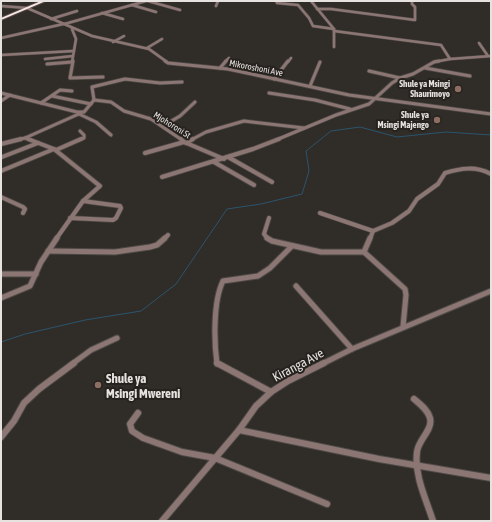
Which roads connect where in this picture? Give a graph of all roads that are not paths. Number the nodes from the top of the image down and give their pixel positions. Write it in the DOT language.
graph roads {
  1 [pos="44,1"];
  2 [pos="147,1"];
  3 [pos="218,1"];
  4 [pos="276,1"];
  5 [pos="311,1"];
  6 [pos="412,1"];
  7 [pos="132,5"];
  8 [pos="1,6"];
  9 [pos="216,6"];
  10 [pos="27,8"];
  11 [pos="317,9"];
  12 [pos="180,10"];
  13 [pos="77,11"];
  14 [pos="156,12"];
  15 [pos="100,13"];
  16 [pos="1,19"];
  17 [pos="51,19"];
  18 [pos="123,19"];
  19 [pos="62,24"];
  20 [pos="72,29"];
  21 [pos="334,30"];
  22 [pos="124,36"];
  23 [pos="1,38"];
  24 [pos="162,39"];
  25 [pos="113,42"];
  26 [pos="479,43"];
  27 [pos="334,47"];
  28 [pos="147,48"];
  29 [pos="74,51"];
  30 [pos="1,55"];
  31 [pos="73,56"];
  32 [pos="490,56"];
  33 [pos="46,58"];
  34 [pos="229,58"];
  35 [pos="291,58"];
  36 [pos="450,59"];
  37 [pos="72,62"];
  38 [pos="320,62"];
  39 [pos="47,64"];
  40 [pos="220,68"];
  41 [pos="425,68"];
  42 [pos="369,71"];
  43 [pos="470,76"];
  44 [pos="103,78"];
  45 [pos="400,78"];
  46 [pos="274,79"];
  47 [pos="182,82"];
  48 [pos="310,86"];
  49 [pos="72,91"];
  50 [pos="1,93"];
  51 [pos="269,93"];
  52 [pos="10,95"];
  53 [pos="52,96"];
  54 [pos="376,99"];
  55 [pos="94,100"];
  56 [pos="1,101"];
  57 [pos="195,102"];
  58 [pos="41,103"];
  59 [pos="91,104"];
  60 [pos="350,109"];
  61 [pos="80,113"];
  62 [pos="491,114"];
  63 [pos="163,126"];
  64 [pos="306,128"];
  65 [pos="80,131"];
  66 [pos="111,135"];
  67 [pos="25,138"];
  68 [pos="38,143"];
  69 [pos="185,143"];
  70 [pos="1,144"];
  71 [pos="55,150"];
  72 [pos="145,153"];
  73 [pos="2,157"];
  74 [pos="226,158"];
  75 [pos="214,162"];
  76 [pos="1,171"];
  77 [pos="491,174"];
  78 [pos="162,177"];
  79 [pos="272,182"];
  80 [pos="254,185"];
  81 [pos="1,197"];
  82 [pos="84,201"];
  83 [pos="23,213"];
  84 [pos="320,213"];
  85 [pos="70,218"];
  86 [pos="269,218"];
  87 [pos="373,231"];
  88 [pos="168,235"];
  89 [pos="292,246"];
  90 [pos="48,251"];
  91 [pos="364,252"];
  92 [pos="1,274"];
  93 [pos="36,274"];
  94 [pos="296,286"];
  95 [pos="491,291"];
  96 [pos="1,298"];
  97 [pos="403,327"];
  98 [pos="116,338"];
  99 [pos="352,349"];
  100 [pos="271,392"];
  101 [pos="414,399"];
  102 [pos="138,413"];
  103 [pos="239,430"];
  104 [pos="1,437"];
  105 [pos="215,458"];
  106 [pos="417,466"];
  107 [pos="491,478"];
  108 [pos="327,504"];
  109 [pos="162,521"];
  110 [pos="433,521"];
  1 -- 10 [label="highway"];
  2 -- 7 [label="street"];
  2 -- 12 [label="street"];
  3 -- 9 [label="street"];
  4 -- 21 [label="street"];
  5 -- 11 [label="street"];
  6 -- 11 [label="street"];
  7 -- 14 [label="street"];
  7 -- 15 [label="street"];
  8 -- 10 [label="street"];
  10 -- 16 [label="highway"];
  10 -- 17 [label="street, Mikoroshoni Ave"];
  11 -- 21 [label="street"];
  13 -- 17 [label="street"];
  15 -- 18 [label="street"];
  15 -- 19 [label="street"];
  17 -- 19 [label="street, Mikoroshoni Ave"];
  19 -- 20 [label="street, Mikoroshoni Ave"];
  19 -- 23 [label="street"];
  20 -- 25 [label="street, Mikoroshoni Ave"];
  20 -- 29 [label="street"];
  21 -- 27 [label="street"];
  21 -- 36 [label="street"];
  22 -- 25 [label="street"];
  24 -- 28 [label="street"];
  25 -- 28 [label="street, Mikoroshoni Ave"];
  26 -- 32 [label="street"];
  28 -- 40 [label="street, Mikoroshoni Ave"];
  29 -- 30 [label="street"];
  29 -- 31 [label="street"];
  31 -- 33 [label="street"];
  31 -- 37 [label="street"];
  32 -- 36 [label="street"];
  34 -- 40 [label="street"];
  35 -- 46 [label="street"];
  36 -- 41 [label="street"];
  37 -- 39 [label="street"];
  37 -- 44 [label="street"];
  38 -- 48 [label="street"];
  40 -- 46 [label="street, Mikoroshoni Ave"];
  41 -- 43 [label="street"];
  41 -- 45 [label="street"];
  42 -- 45 [label="street"];
  45 -- 54 [label="street"];
  46 -- 48 [label="street, Mikoroshoni Ave"];
  47 -- 55 [label="street"];
  48 -- 54 [label="street, Mikoroshoni Ave"];
  49 -- 53 [label="street"];
  50 -- 52 [label="street"];
  51 -- 60 [label="street"];
  52 -- 56 [label="street"];
  52 -- 58 [label="street"];
  53 -- 58 [label="street"];
  53 -- 59 [label="street"];
  54 -- 60 [label="street"];
  54 -- 62 [label="street, Mikoroshoni Ave"];
  55 -- 59 [label="street"];
  55 -- 63 [label="street, Mjohoroni St"];
  57 -- 63 [label="street"];
  58 -- 61 [label="street"];
  59 -- 61 [label="street"];
  60 -- 64 [label="street"];
  61 -- 66 [label="street"];
  61 -- 67 [label="street"];
  63 -- 69 [label="street, Mjohoroni St"];
  64 -- 69 [label="street"];
  64 -- 74 [label="street"];
  65 -- 71 [label="street"];
  67 -- 68 [label="street"];
  67 -- 70 [label="street"];
  68 -- 71 [label="street"];
  68 -- 73 [label="street"];
  69 -- 72 [label="street"];
  69 -- 74 [label="street, Mjohoroni St"];
  71 -- 76 [label="street"];
  71 -- 82 [label="street"];
  74 -- 75 [label="street"];
  74 -- 79 [label="street, Mjohoroni St"];
  75 -- 78 [label="street"];
  75 -- 80 [label="street"];
  77 -- 87 [label="street"];
  81 -- 83 [label="street"];
  82 -- 85 [label="street"];
  82 -- 85 [label="street"];
  84 -- 87 [label="street"];
  85 -- 90 [label="street"];
  86 -- 89 [label="street"];
  87 -- 91 [label="street"];
  88 -- 90 [label="street"];
  89 -- 91 [label="street"];
  89 -- 100 [label="street"];
  90 -- 93 [label="street"];
  91 -- 97 [label="street"];
  92 -- 93 [label="street"];
  93 -- 96 [label="street"];
  94 -- 99 [label="street"];
  95 -- 97 [label="street, Kiranga Ave"];
  97 -- 99 [label="street, Kiranga Ave"];
  98 -- 104 [label="street"];
  99 -- 100 [label="street, Kiranga Ave"];
  100 -- 103 [label="street, Kiranga Ave"];
  101 -- 106 [label="street"];
  102 -- 105 [label="street"];
  103 -- 105 [label="street, Kiranga Ave"];
  103 -- 106 [label="street"];
  105 -- 108 [label="street"];
  105 -- 109 [label="street, Kiranga Ave"];
  106 -- 107 [label="street"];
  106 -- 110 [label="street"];
}
